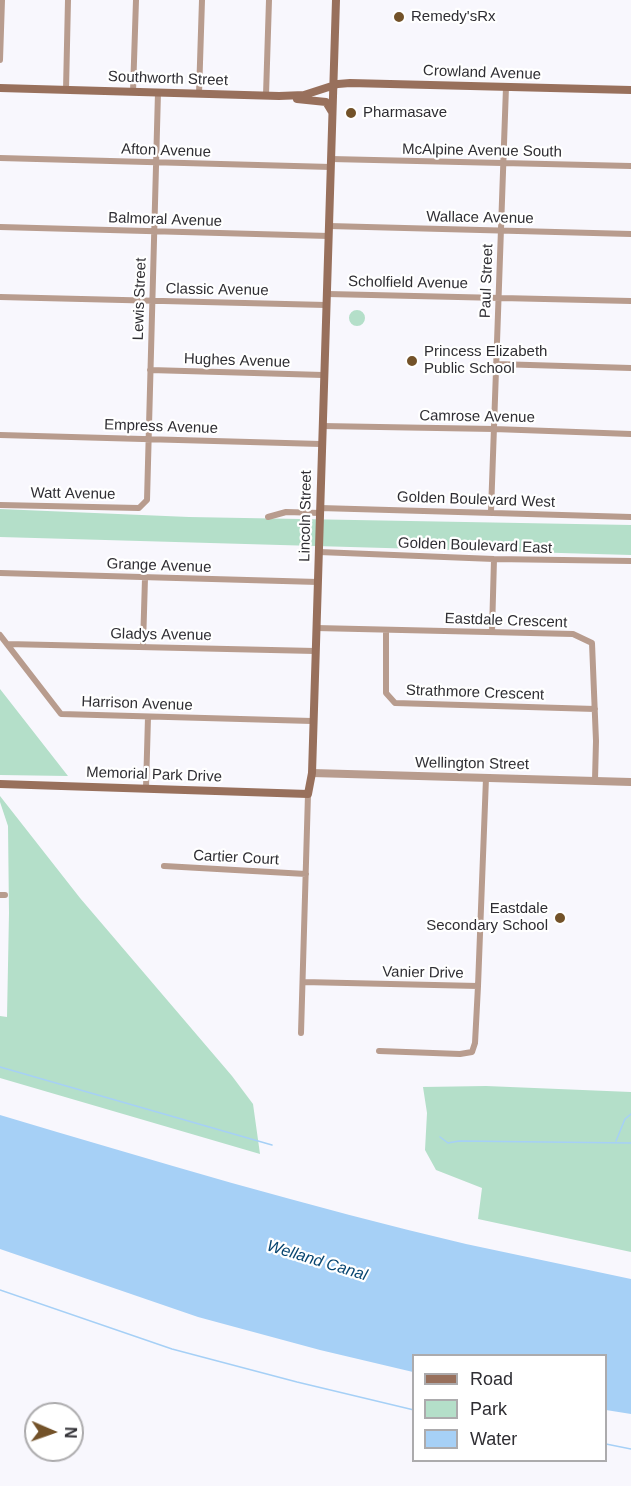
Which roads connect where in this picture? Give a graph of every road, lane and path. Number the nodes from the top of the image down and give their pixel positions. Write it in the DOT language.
graph roads {
  1 [pos="2,0"];
  2 [pos="69,0"];
  3 [pos="136,0"];
  4 [pos="202,0"];
  5 [pos="269,0"];
  6 [pos="336,0"];
  7 [pos="334,56"];
  8 [pos="0,60"];
  9 [pos="373,83"];
  10 [pos="333,86"];
  11 [pos="506,87"];
  12 [pos="0,88"];
  13 [pos="66,90"];
  14 [pos="631,90"];
  15 [pos="133,92"];
  16 [pos="158,92"];
  17 [pos="199,94"];
  18 [pos="266,95"];
  19 [pos="279,96"];
  20 [pos="332,115"];
  21 [pos="0,158"];
  22 [pos="156,163"];
  23 [pos="331,163"];
  24 [pos="504,164"];
  25 [pos="631,166"];
  26 [pos="329,226"];
  27 [pos="0,227"];
  28 [pos="501,231"];
  29 [pos="154,232"];
  30 [pos="631,234"];
  31 [pos="329,237"];
  32 [pos="328,294"];
  33 [pos="0,297"];
  34 [pos="498,297"];
  35 [pos="152,301"];
  36 [pos="631,301"];
  37 [pos="326,305"];
  38 [pos="496,364"];
  39 [pos="631,368"];
  40 [pos="150,370"];
  41 [pos="323,375"];
  42 [pos="322,426"];
  43 [pos="494,429"];
  44 [pos="631,434"];
  45 [pos="0,435"];
  46 [pos="149,439"];
  47 [pos="321,444"];
  48 [pos="0,505"];
  49 [pos="144,505"];
  50 [pos="320,510"];
  51 [pos="491,512"];
  52 [pos="268,517"];
  53 [pos="631,517"];
  54 [pos="319,552"];
  55 [pos="494,560"];
  56 [pos="631,561"];
  57 [pos="0,573"];
  58 [pos="145,578"];
  59 [pos="318,582"];
  60 [pos="316,628"];
  61 [pos="386,630"];
  62 [pos="492,632"];
  63 [pos="0,635"];
  64 [pos="7,644"];
  65 [pos="143,646"];
  66 [pos="315,651"];
  67 [pos="595,709"];
  68 [pos="148,717"];
  69 [pos="312,721"];
  70 [pos="312,773"];
  71 [pos="486,778"];
  72 [pos="595,780"];
  73 [pos="631,782"];
  74 [pos="0,784"];
  75 [pos="146,788"];
  76 [pos="308,794"];
  77 [pos="164,866"];
  78 [pos="306,874"];
  79 [pos="303,982"];
  80 [pos="478,986"];
  81 [pos="301,1033"];
  82 [pos="379,1052"];
  1 -- 8 [label="street"];
  2 -- 13 [label="street"];
  3 -- 15 [label="street"];
  4 -- 17 [label="street"];
  5 -- 18 [label="street"];
  6 -- 7 [label="main road, Lincoln Street"];
  7 -- 9 [label="main road"];
  7 -- 10 [label="main road, Lincoln Street"];
  9 -- 10 [label="main road, Crowland Avenue"];
  9 -- 11 [label="main road, Crowland Avenue"];
  10 -- 19 [label="main road, Southworth Street"];
  10 -- 20 [label="main road, Lincoln Street"];
  11 -- 14 [label="main road, Crowland Avenue"];
  11 -- 24 [label="street, Paul Street"];
  12 -- 13 [label="main road, Southworth Street"];
  13 -- 15 [label="main road, Southworth Street"];
  15 -- 16 [label="main road, Southworth Street"];
  16 -- 17 [label="main road, Southworth Street"];
  16 -- 22 [label="street, Lewis Street"];
  17 -- 18 [label="main road, Southworth Street"];
  18 -- 19 [label="main road, Southworth Street"];
  19 -- 20 [label="main road"];
  20 -- 23 [label="main road, Lincoln Street"];
  21 -- 22 [label="street, Afton Avenue"];
  22 -- 23 [label="street, Afton Avenue"];
  22 -- 29 [label="street, Lewis Street"];
  23 -- 24 [label="street, McAlpine Avenue South"];
  23 -- 26 [label="main road, Lincoln Street"];
  24 -- 25 [label="street, McAlpine Avenue South"];
  24 -- 28 [label="street, Paul Street"];
  26 -- 28 [label="street, Wallace Avenue"];
  26 -- 31 [label="main road, Lincoln Street"];
  27 -- 29 [label="street, Balmoral Avenue"];
  28 -- 30 [label="street, Wallace Avenue"];
  28 -- 34 [label="street, Paul Street"];
  29 -- 31 [label="street, Balmoral Avenue"];
  29 -- 35 [label="street, Lewis Street"];
  31 -- 32 [label="main road, Lincoln Street"];
  32 -- 34 [label="street, Scholfield Avenue"];
  32 -- 37 [label="main road, Lincoln Street"];
  33 -- 35 [label="street, Classic Avenue"];
  34 -- 36 [label="street, Scholfield Avenue"];
  34 -- 38 [label="street, Paul Street"];
  35 -- 37 [label="street, Classic Avenue"];
  35 -- 40 [label="street, Lewis Street"];
  37 -- 41 [label="main road, Lincoln Street"];
  38 -- 39 [label="street"];
  38 -- 43 [label="street, Paul Street"];
  40 -- 41 [label="street, Hughes Avenue"];
  40 -- 46 [label="street, Lewis Street"];
  41 -- 42 [label="main road, Lincoln Street"];
  42 -- 43 [label="street, Camrose Avenue"];
  42 -- 47 [label="main road, Lincoln Street"];
  43 -- 44 [label="street, Camrose Avenue"];
  43 -- 51 [label="street, Paul Street"];
  45 -- 46 [label="street, Empress Avenue"];
  46 -- 47 [label="street, Empress Avenue"];
  46 -- 49 [label="street, Lewis Street"];
  47 -- 50 [label="main road, Lincoln Street"];
  48 -- 49 [label="street, Watt Avenue"];
  50 -- 51 [label="street, Golden Boulevard West"];
  50 -- 52 [label="street, Golden Boulevard West"];
  50 -- 54 [label="main road, Lincoln Street"];
  51 -- 53 [label="street, Golden Boulevard West"];
  54 -- 55 [label="street, Golden Boulevard East"];
  54 -- 59 [label="main road, Lincoln Street"];
  55 -- 56 [label="street, Golden Boulevard East"];
  55 -- 62 [label="street"];
  57 -- 58 [label="street, Grange Avenue"];
  58 -- 59 [label="street, Grange Avenue"];
  58 -- 65 [label="street"];
  59 -- 60 [label="main road, Lincoln Street"];
  60 -- 61 [label="street, Eastdale Crescent"];
  60 -- 66 [label="main road, Lincoln Street"];
  61 -- 62 [label="street, Eastdale Crescent"];
  61 -- 67 [label="street, Strathmore Crescent"];
  62 -- 67 [label="street, Eastdale Crescent"];
  63 -- 64 [label="street, Harrison Avenue"];
  64 -- 65 [label="street, Gladys Avenue"];
  64 -- 68 [label="street, Harrison Avenue"];
  65 -- 66 [label="street, Gladys Avenue"];
  66 -- 69 [label="main road, Lincoln Street"];
  67 -- 72 [label="street, Eastdale Crescent"];
  68 -- 69 [label="street, Harrison Avenue"];
  68 -- 75 [label="street"];
  69 -- 70 [label="main road, Lincoln Street"];
  70 -- 71 [label="street, Wellington Street"];
  70 -- 76 [label="main road, Lincoln Street"];
  71 -- 72 [label="street, Wellington Street"];
  71 -- 80 [label="street, Vanier Drive"];
  72 -- 73 [label="street, Wellington Street"];
  74 -- 75 [label="main road, Memorial Park Drive"];
  75 -- 76 [label="main road, Memorial Park Drive"];
  76 -- 78 [label="street, Lincoln Street"];
  77 -- 78 [label="street, Cartier Court"];
  78 -- 79 [label="street, Lincoln Street"];
  79 -- 80 [label="street, Vanier Drive"];
  79 -- 81 [label="street, Lincoln Street"];
  80 -- 82 [label="street"];
}
